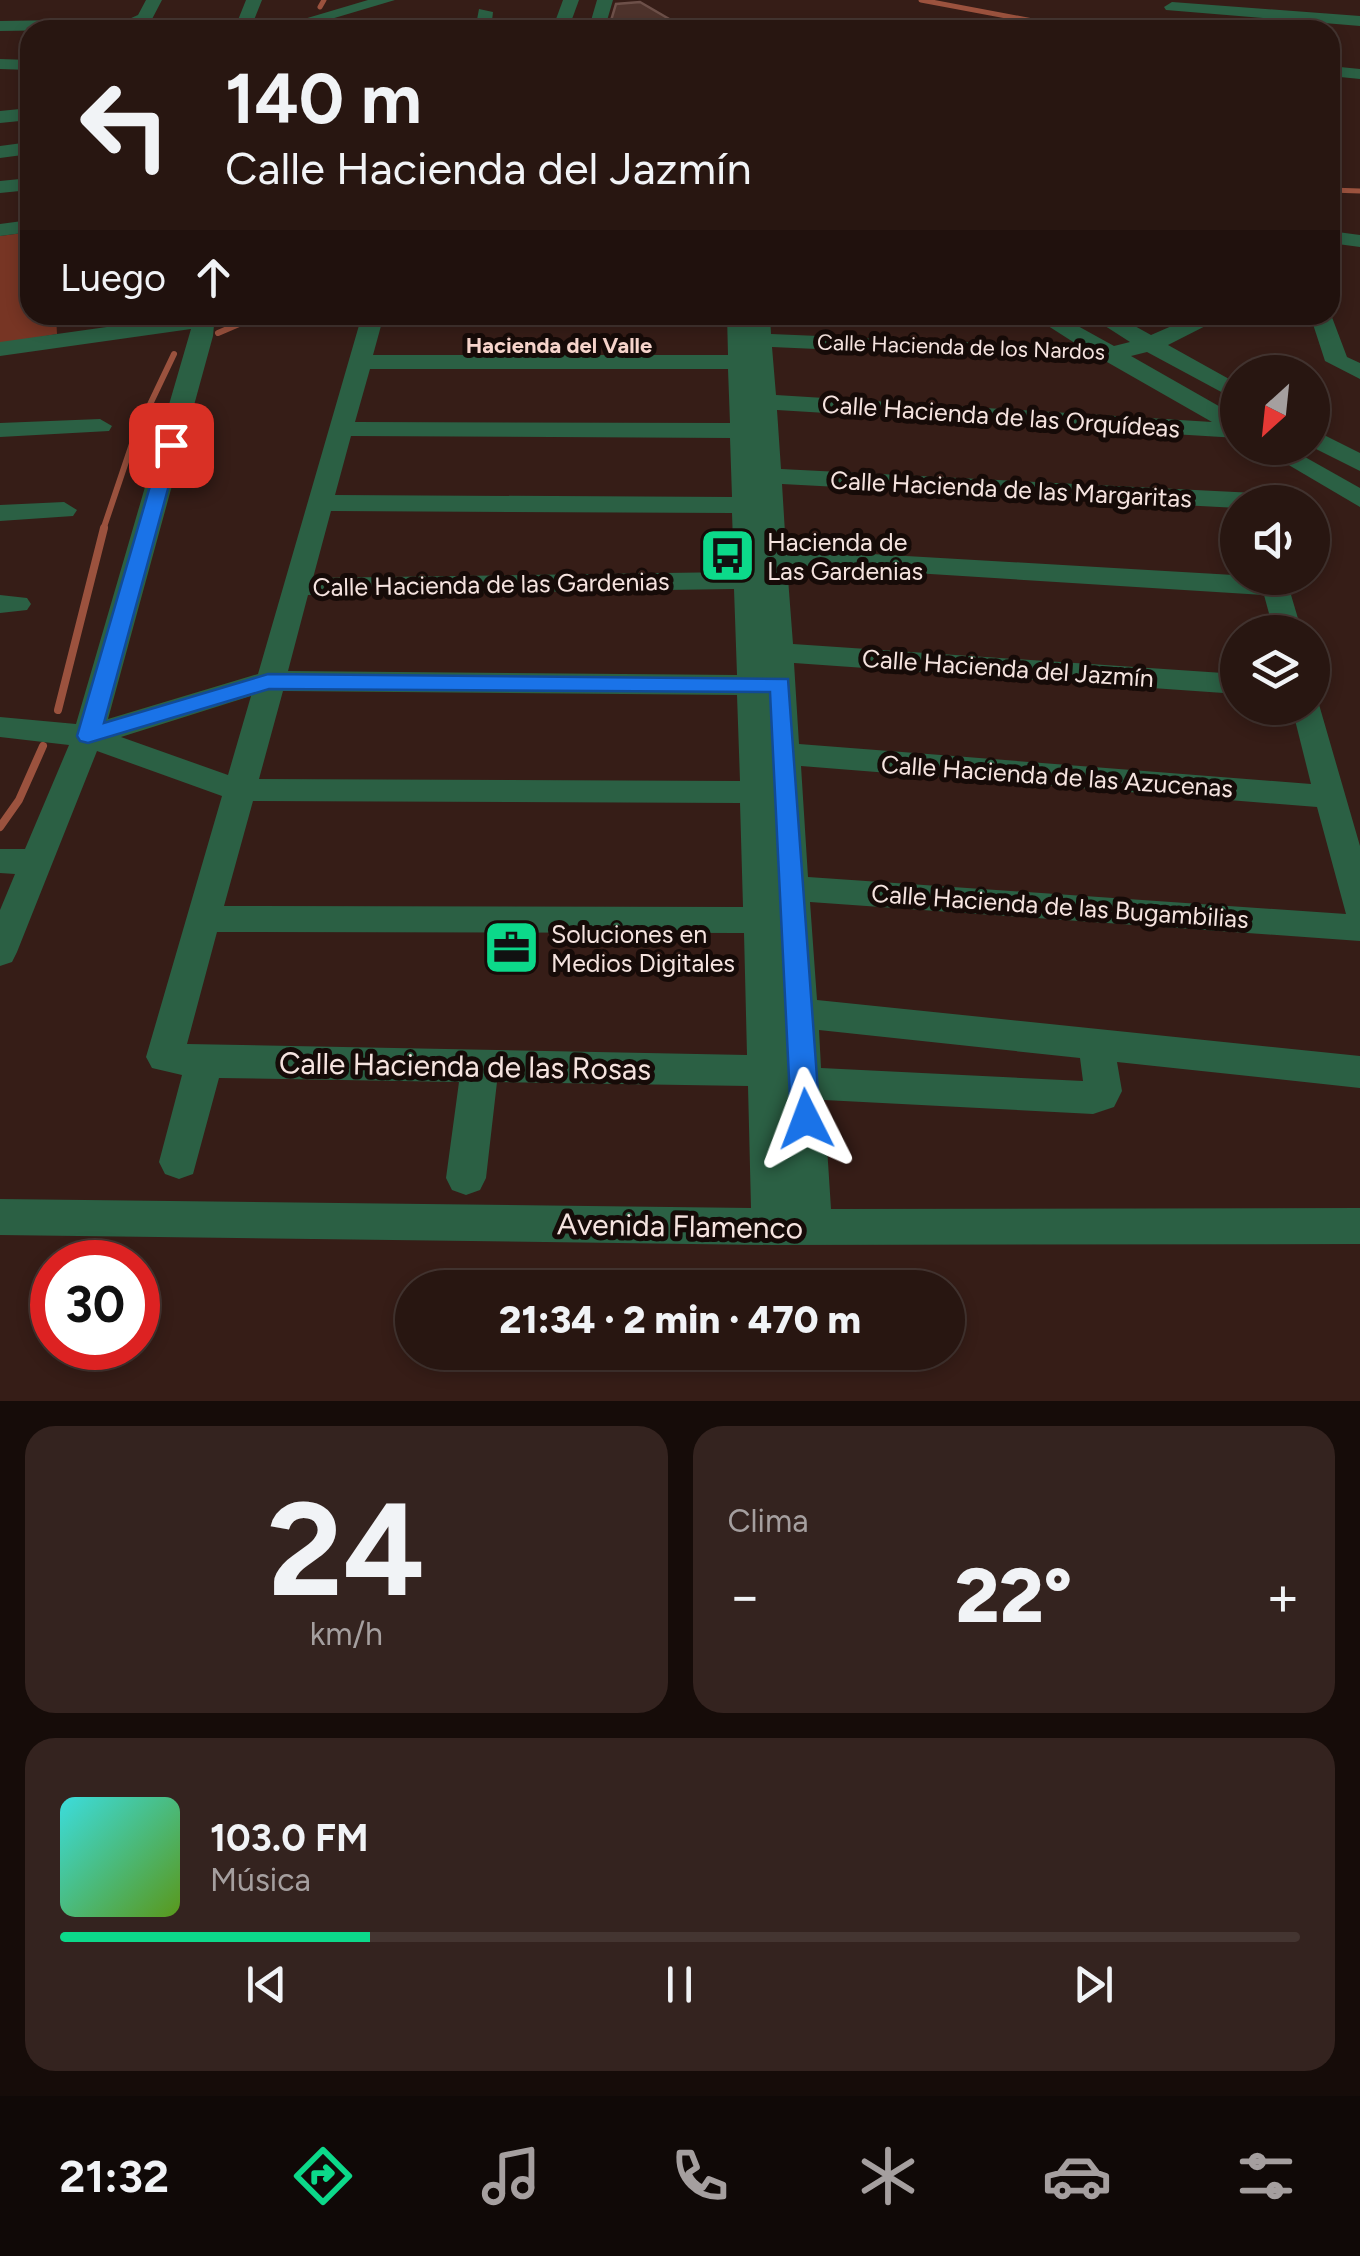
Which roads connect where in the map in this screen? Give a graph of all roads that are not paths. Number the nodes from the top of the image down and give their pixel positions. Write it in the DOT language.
graph roads {
  1 [pos="402,0"];
  2 [pos="381,2"];
  3 [pos="1165,3"];
  4 [pos="44,20"];
  5 [pos="81,20"];
  6 [pos="313,20"];
  7 [pos="1191,20"];
  8 [pos="1360,21"];
  9 [pos="101,325"];
  10 [pos="202,325"];
  11 [pos="369,325"];
  12 [pos="1058,325"];
  13 [pos="1117,325"];
  14 [pos="1193,325"];
  15 [pos="1325,325"];
  16 [pos="75,327"];
  17 [pos="753,339"];
  18 [pos="1150,344"];
  19 [pos="0,350"];
  20 [pos="1108,355"];
  21 [pos="359,362"];
  22 [pos="1360,372"];
  23 [pos="1220,384"];
  24 [pos="1220,419"];
  25 [pos="758,421"];
  26 [pos="100,426"];
  27 [pos="340,429"];
  28 [pos="1220,429"];
  29 [pos="0,430"];
  30 [pos="1330,454"];
  31 [pos="1360,464"];
  32 [pos="1321,465"];
  33 [pos="1248,473"];
  34 [pos="768,476"];
  35 [pos="1251,485"];
  36 [pos="1220,500"];
  37 [pos="1360,500"];
  38 [pos="319,503"];
  39 [pos="745,505"];
  40 [pos="64,510"];
  41 [pos="0,514"];
  42 [pos="756,563"];
  43 [pos="1220,580"];
  44 [pos="295,588"];
  45 [pos="778,653"];
  46 [pos="268,681"];
  47 [pos="1220,683"];
  48 [pos="766,684"];
  49 [pos="1311,725"];
  50 [pos="0,727"];
  51 [pos="88,736"];
  52 [pos="784,754"];
  53 [pos="238,790"];
  54 [pos="756,792"];
  55 [pos="1330,797"];
  56 [pos="0,861"];
  57 [pos="36,862"];
  58 [pos="770,898"];
  59 [pos="1360,908"];
  60 [pos="201,920"];
  61 [pos="1360,928"];
  62 [pos="0,952"];
  63 [pos="799,1014"];
  64 [pos="1096,1043"];
  65 [pos="204,1062"];
  66 [pos="480,1066"];
  67 [pos="766,1071"];
  68 [pos="1360,1072"];
  69 [pos="804,1083"];
  70 [pos="178,1162"];
  71 [pos="466,1178"];
  72 [pos="0,1217"];
  73 [pos="1360,1226"];
  74 [pos="792,1227"];
  1 -- 2 [label="street"];
  2 -- 6 [label="street"];
  3 -- 7 [label="street"];
  3 -- 8 [label="street"];
  4 -- 5 [label="street"];
  9 -- 16 [label="street"];
  10 -- 51 [label="street"];
  11 -- 21 [label="street"];
  12 -- 20 [label="street"];
  13 -- 18 [label="street"];
  14 -- 18 [label="street, Calle Hacienda de los Nardos"];
  15 -- 22 [label="street"];
  16 -- 19 [label="street"];
  17 -- 20 [label="street, Calle Hacienda de los Nardos"];
  17 -- 21 [label="street, Calle Hacienda de los Nardos"];
  17 -- 25 [label="street"];
  18 -- 20 [label="street, Calle Hacienda de los Nardos"];
  18 -- 23 [label="street"];
  20 -- 24 [label="street"];
  21 -- 27 [label="street"];
  25 -- 27 [label="street, Calle Hacienda de las Orquídeas"];
  25 -- 28 [label="street, Calle Hacienda de las Orquídeas"];
  25 -- 34 [label="street"];
  25 -- 39 [label="street"];
  26 -- 29 [label="street"];
  27 -- 38 [label="street"];
  30 -- 31 [label="street"];
  32 -- 37 [label="street"];
  33 -- 35 [label="street"];
  34 -- 36 [label="street, Calle Hacienda de las Margaritas"];
  34 -- 42 [label="street"];
  38 -- 39 [label="street"];
  38 -- 44 [label="street"];
  39 -- 42 [label="street"];
  40 -- 41 [label="street"];
  42 -- 43 [label="street, Calle Hacienda de las Gardenias"];
  42 -- 44 [label="street, Calle Hacienda de las Gardenias"];
  42 -- 45 [label="street"];
  42 -- 48 [label="street"];
  44 -- 46 [label="street"];
  45 -- 47 [label="street, Calle Hacienda del Jazmín"];
  45 -- 48 [label="street"];
  46 -- 48 [label="street"];
  46 -- 51 [label="street"];
  46 -- 53 [label="street"];
  48 -- 52 [label="street"];
  48 -- 54 [label="street"];
  49 -- 55 [label="street"];
  50 -- 51 [label="street"];
  51 -- 53 [label="street"];
  51 -- 57 [label="street"];
  52 -- 55 [label="street, Calle Hacienda de las Azucenas"];
  52 -- 58 [label="street"];
  53 -- 54 [label="street"];
  53 -- 60 [label="street"];
  54 -- 58 [label="street"];
  55 -- 59 [label="street"];
  56 -- 57 [label="street"];
  57 -- 62 [label="street"];
  58 -- 60 [label="street, Calle Hacienda de las Bugambilias"];
  58 -- 61 [label="street, Calle Hacienda de las Bugambilias"];
  58 -- 63 [label="street"];
  58 -- 67 [label="street"];
  60 -- 65 [label="street, Calle Hacienda de las Rosas"];
  63 -- 64 [label="street"];
  63 -- 69 [label="street"];
  64 -- 68 [label="street"];
  64 -- 69 [label="street"];
  65 -- 66 [label="street, Calle Hacienda de las Rosas"];
  65 -- 70 [label="street"];
  66 -- 67 [label="street, Calle Hacienda de las Rosas"];
  66 -- 71 [label="street"];
  67 -- 74 [label="street"];
  69 -- 74 [label="street"];
  72 -- 74 [label="street, Avenida Flamenco"];
  73 -- 74 [label="street, Avenida Flamenco"];
}
